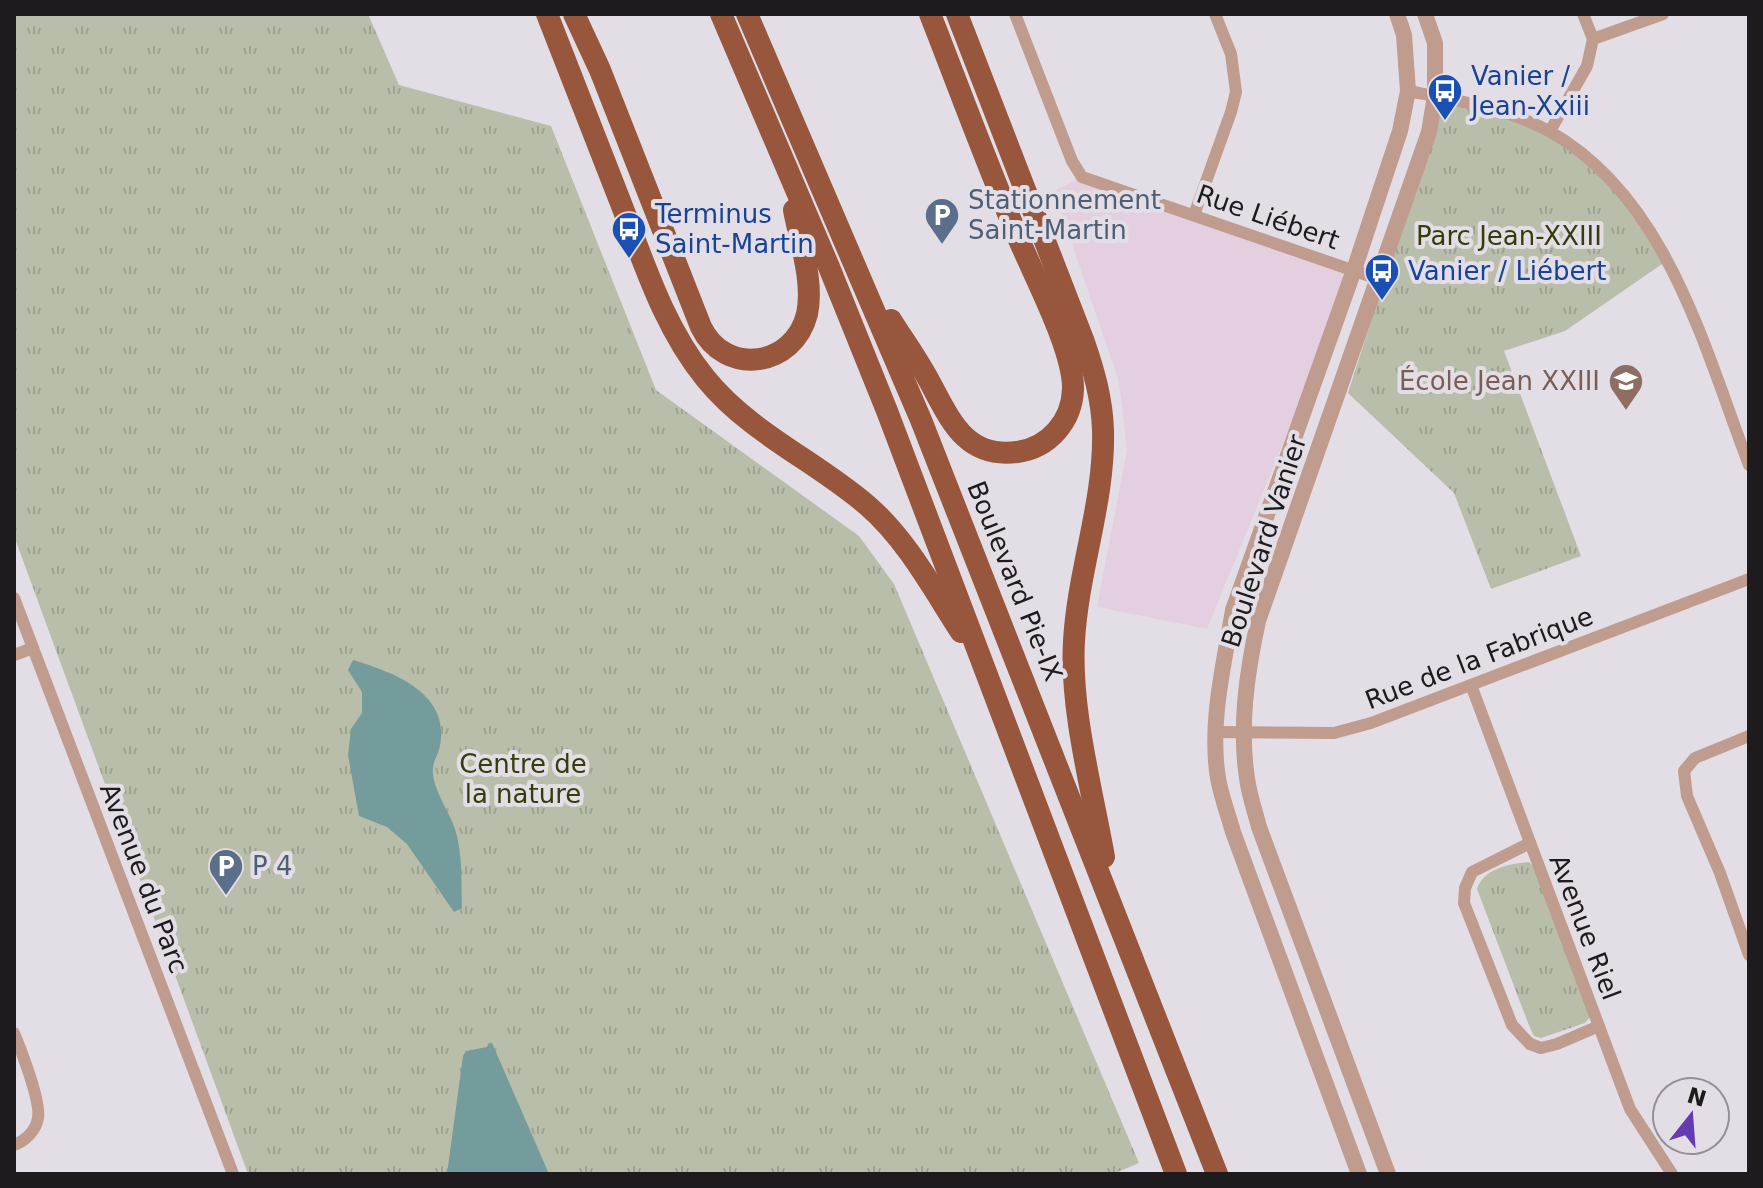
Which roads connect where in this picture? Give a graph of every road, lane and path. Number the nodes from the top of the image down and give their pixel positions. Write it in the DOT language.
graph roads {
  1 [pos="547,14"];
  2 [pos="574,14"];
  3 [pos="721,14"];
  4 [pos="747,14"];
  5 [pos="930,14"];
  6 [pos="957,14"];
  7 [pos="1015,14"];
  8 [pos="1215,14"];
  9 [pos="1397,14"];
  10 [pos="1425,14"];
  11 [pos="1583,14"];
  12 [pos="1663,14"];
  13 [pos="1593,39"];
  14 [pos="1408,91"];
  15 [pos="1435,96"];
  16 [pos="1550,131"];
  17 [pos="787,173"];
  18 [pos="1194,215"];
  19 [pos="858,269"];
  20 [pos="1354,270"];
  21 [pos="1378,279"];
  22 [pos="1749,465"];
  23 [pos="1749,579"];
  24 [pos="14,598"];
  25 [pos="33,648"];
  26 [pos="14,655"];
  27 [pos="986,670"];
  28 [pos="1471,685"];
  29 [pos="1244,731"];
  30 [pos="1217,732"];
  31 [pos="1749,736"];
  32 [pos="1530,843"];
  33 [pos="1113,905"];
  34 [pos="1749,955"];
  35 [pos="1599,1026"];
  36 [pos="14,1033"];
  37 [pos="20,1142"];
  38 [pos="1667,1173"];
  39 [pos="233,1174"];
  40 [pos="1176,1174"];
  41 [pos="1217,1174"];
  42 [pos="1359,1174"];
  43 [pos="1388,1174"];
  1 -- 27 [label="highway"];
  2 -- 17 [label="highway"];
  3 -- 17 [label="highway"];
  4 -- 19 [label="highway, Boulevard Pie-IX"];
  5 -- 19 [label="highway"];
  6 -- 33 [label="highway"];
  7 -- 18 [label="street, Rue Liébert"];
  8 -- 18 [label="street"];
  9 -- 14 [label="street, Boulevard Vanier"];
  10 -- 15 [label="street, Boulevard Vanier"];
  11 -- 13 [label="street"];
  12 -- 13 [label="street"];
  13 -- 16 [label="street"];
  14 -- 15 [label="street"];
  14 -- 20 [label="street, Boulevard Vanier"];
  15 -- 16 [label="street"];
  15 -- 21 [label="street, Boulevard Vanier"];
  16 -- 22 [label="street"];
  17 -- 27 [label="highway"];
  18 -- 20 [label="street, Rue Liébert"];
  19 -- 33 [label="highway, Boulevard Pie-IX"];
  20 -- 21 [label="street, Rue Liébert"];
  20 -- 30 [label="street, Boulevard Vanier"];
  21 -- 29 [label="street, Boulevard Vanier"];
  23 -- 28 [label="street, Rue de la Fabrique"];
  24 -- 25 [label="street, Avenue du Parc"];
  25 -- 26 [label="street"];
  25 -- 39 [label="street, Avenue du Parc"];
  27 -- 40 [label="highway"];
  28 -- 29 [label="street, Rue de la Fabrique"];
  28 -- 32 [label="street, Avenue Riel"];
  29 -- 30 [label="street, Rue de la Fabrique"];
  29 -- 43 [label="street, Boulevard Vanier"];
  30 -- 42 [label="street, Boulevard Vanier"];
  31 -- 34 [label="street"];
  32 -- 35 [label="street, Avenue Riel"];
  32 -- 35 [label="street, Avenue Riel"];
  33 -- 41 [label="highway, Boulevard Pie-IX"];
  35 -- 38 [label="street, Avenue Riel"];
  36 -- 37 [label="street"];
}
